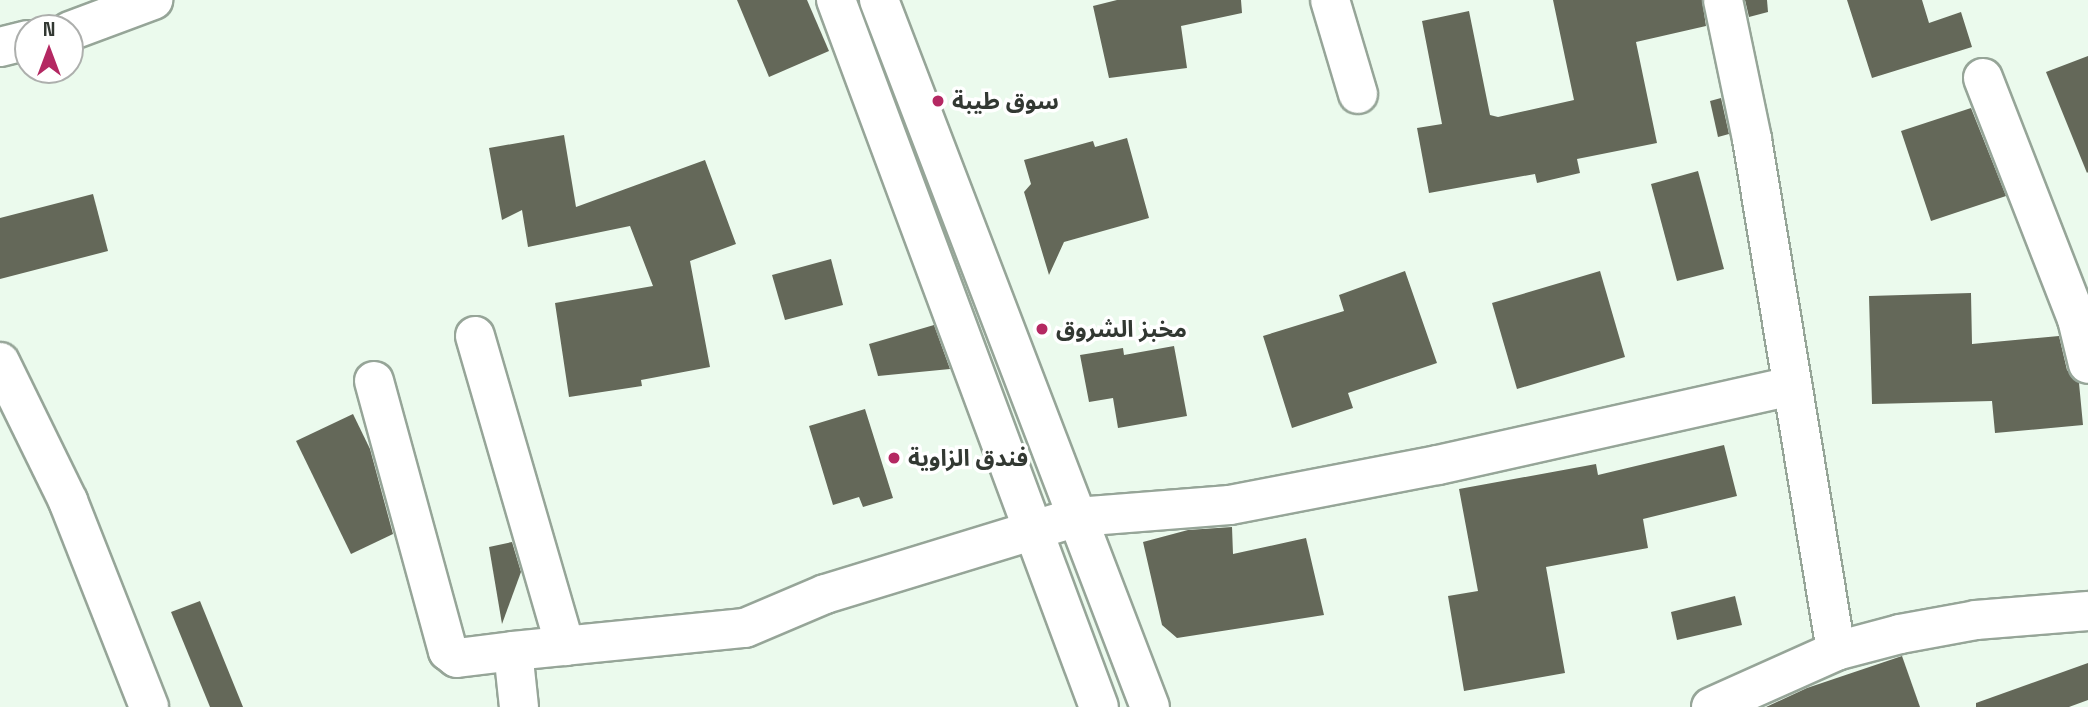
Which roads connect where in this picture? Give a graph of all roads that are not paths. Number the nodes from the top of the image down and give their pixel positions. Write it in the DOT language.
graph roads {
  1 [pos="153,0"];
  2 [pos="836,0"];
  3 [pos="879,0"];
  4 [pos="1330,0"];
  5 [pos="1723,0"];
  6 [pos="84,26"];
  7 [pos="1983,78"];
  8 [pos="1358,94"];
  9 [pos="475,336"];
  10 [pos="0,362"];
  11 [pos="2088,364"];
  12 [pos="374,381"];
  13 [pos="1792,386"];
  14 [pos="1077,517"];
  15 [pos="1033,530"];
  16 [pos="2088,611"];
  17 [pos="565,646"];
  18 [pos="513,650"];
  19 [pos="1836,650"];
  20 [pos="149,707"];
  21 [pos="519,707"];
  22 [pos="1099,707"];
  23 [pos="1150,707"];
  24 [pos="1712,707"];
  1 -- 6 [label="street"];
  2 -- 15 [label="street"];
  3 -- 14 [label="street"];
  4 -- 8 [label="street"];
  5 -- 13 [label="street"];
  7 -- 11 [label="street"];
  9 -- 17 [label="street"];
  10 -- 20 [label="street"];
  12 -- 18 [label="street"];
  13 -- 14 [label="street"];
  13 -- 19 [label="street"];
  14 -- 15 [label="street"];
  14 -- 23 [label="street"];
  15 -- 17 [label="street"];
  15 -- 22 [label="street"];
  16 -- 19 [label="street"];
  17 -- 18 [label="street"];
  18 -- 21 [label="street"];
  19 -- 24 [label="street"];
}
